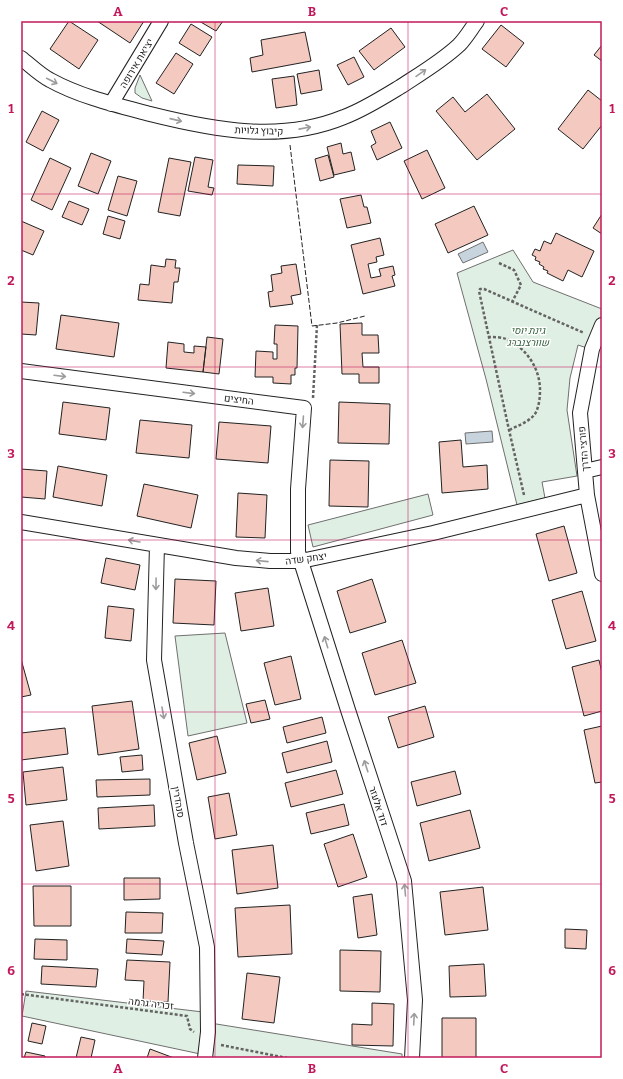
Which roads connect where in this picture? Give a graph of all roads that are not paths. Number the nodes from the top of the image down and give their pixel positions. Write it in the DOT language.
graph roads {
  1 [pos="161,21"];
  2 [pos="477,21"];
  3 [pos="21,58"];
  4 [pos="111,104"];
  5 [pos="600,331"];
  6 [pos="21,371"];
  7 [pos="602,467"];
  8 [pos="585,471"];
  9 [pos="587,495"];
  10 [pos="21,522"];
  11 [pos="156,545"];
  12 [pos="301,561"];
  13 [pos="602,574"];
  14 [pos="205,1058"];
  15 [pos="412,1058"];
  1 -- 4 [label="street, יציאת אירופה"];
  4 -- 2 [label="street, קיבוץ גלויות, one-way"];
  3 -- 4 [label="street, קיבוץ גלויות, one-way"];
  5 -- 8 [label="street, פורצי הדרך"];
  6 -- 12 [label="street, החיצים, one-way"];
  7 -- 8 [label="street"];
  8 -- 9 [label="street, פורצי הדרך"];
  9 -- 12 [label="street, יצחק שדה"];
  9 -- 13 [label="street, פורצי הדרך"];
  11 -- 10 [label="street, יצחק שדה, one-way"];
  12 -- 11 [label="street, יצחק שדה, one-way"];
  11 -- 14 [label="street, סנהדרין, one-way"];
  15 -- 12 [label="street, דוד אלעזר, one-way"];
}
